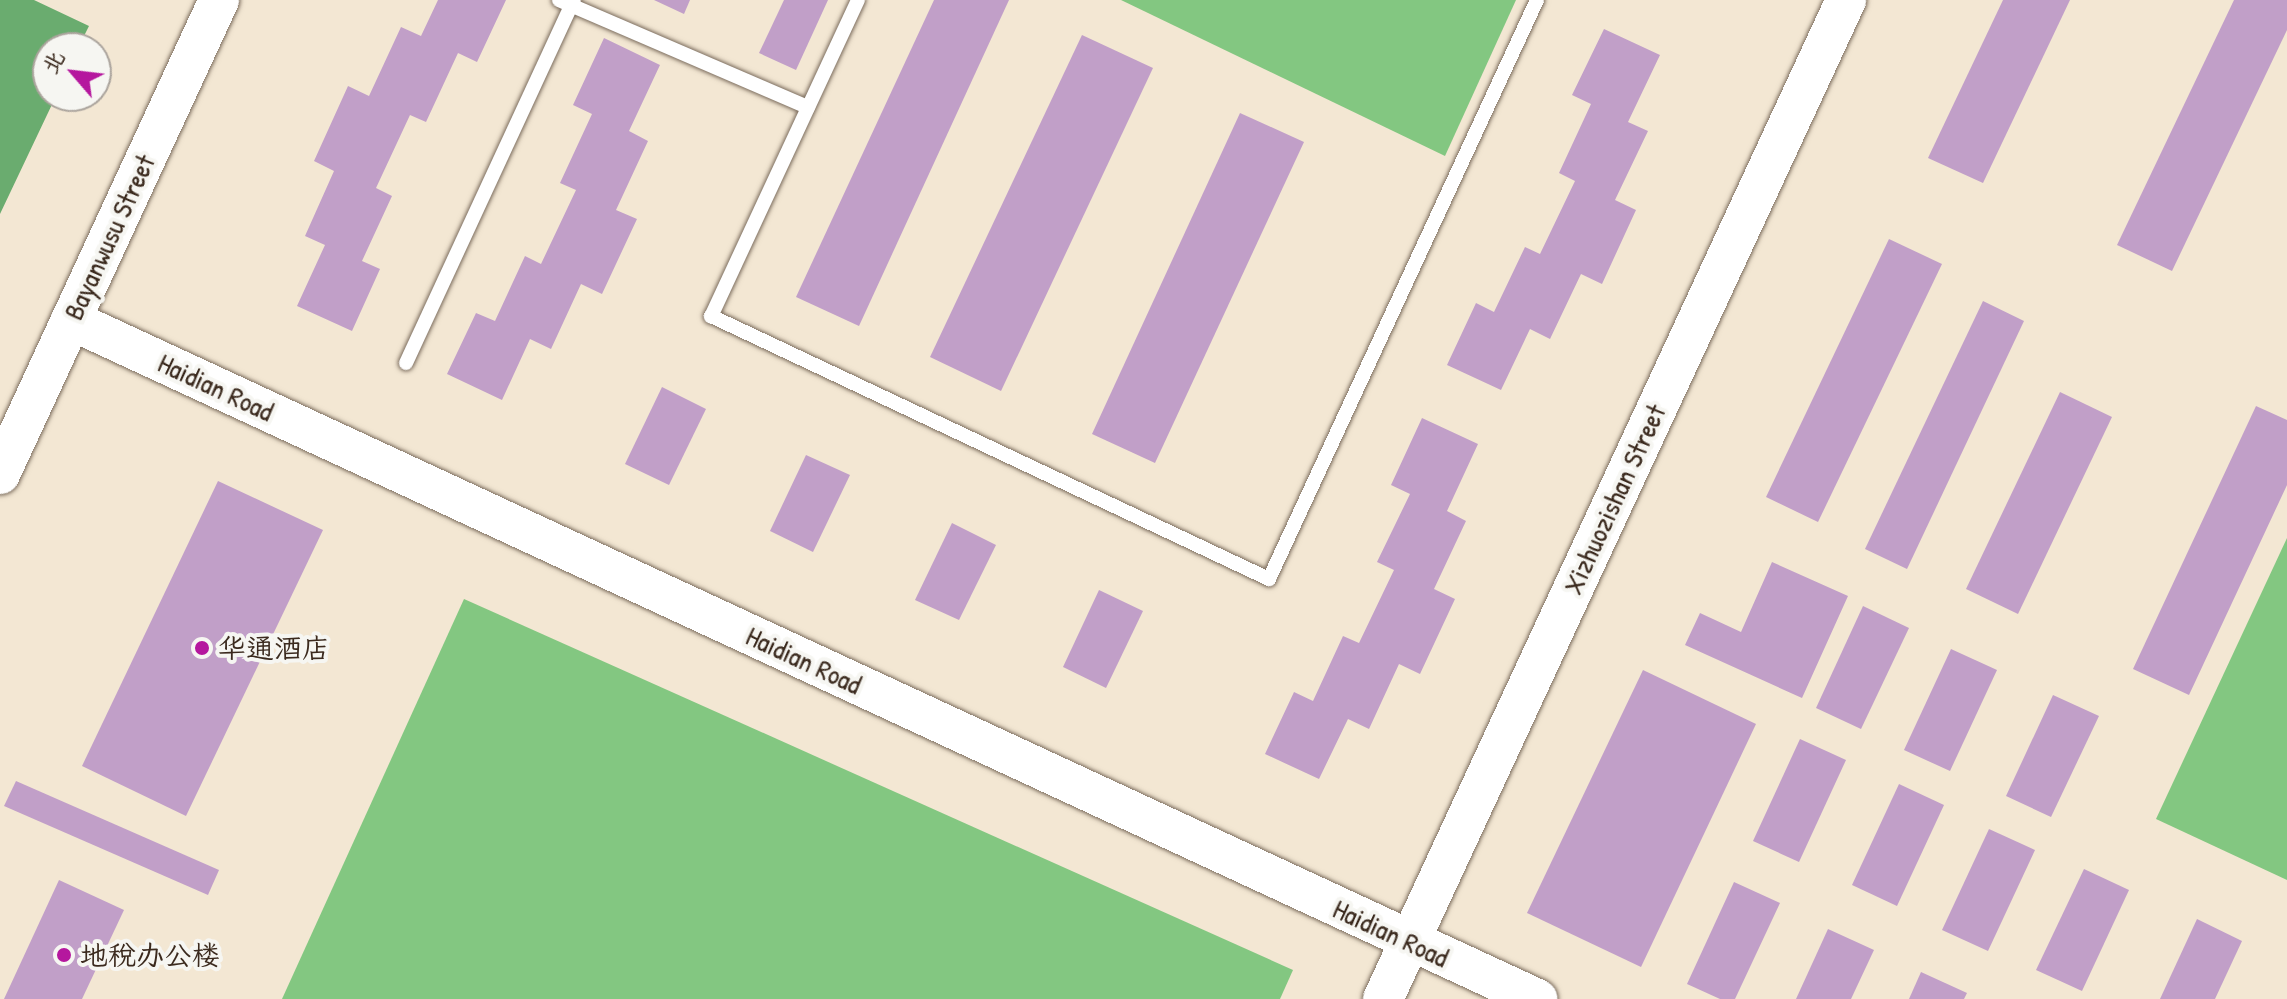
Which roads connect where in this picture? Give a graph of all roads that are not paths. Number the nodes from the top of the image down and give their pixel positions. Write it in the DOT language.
graph roads {
  1 [pos="195,0"];
  2 [pos="219,0"];
  3 [pos="858,0"];
  4 [pos="1537,0"];
  5 [pos="1846,0"];
  6 [pos="568,2"];
  7 [pos="808,107"];
  8 [pos="71,320"];
  9 [pos="406,363"];
  10 [pos="0,422"];
  11 [pos="0,474"];
  12 [pos="1409,941"];
  13 [pos="1383,999"];
  14 [pos="1537,999"];
  1 -- 10 [label="street, Bayanwusu Street"];
  2 -- 8 [label="street, Bayanwusu Street"];
  3 -- 7 [label="lane"];
  4 -- 7 [label="lane"];
  5 -- 12 [label="street, Xizhuozishan Street"];
  6 -- 7 [label="lane"];
  6 -- 9 [label="lane"];
  8 -- 11 [label="street, Bayanwusu Street"];
  8 -- 12 [label="street, Haidian Road"];
  12 -- 13 [label="street, Xizhuozishan Street"];
  12 -- 14 [label="street, Haidian Road"];
}
